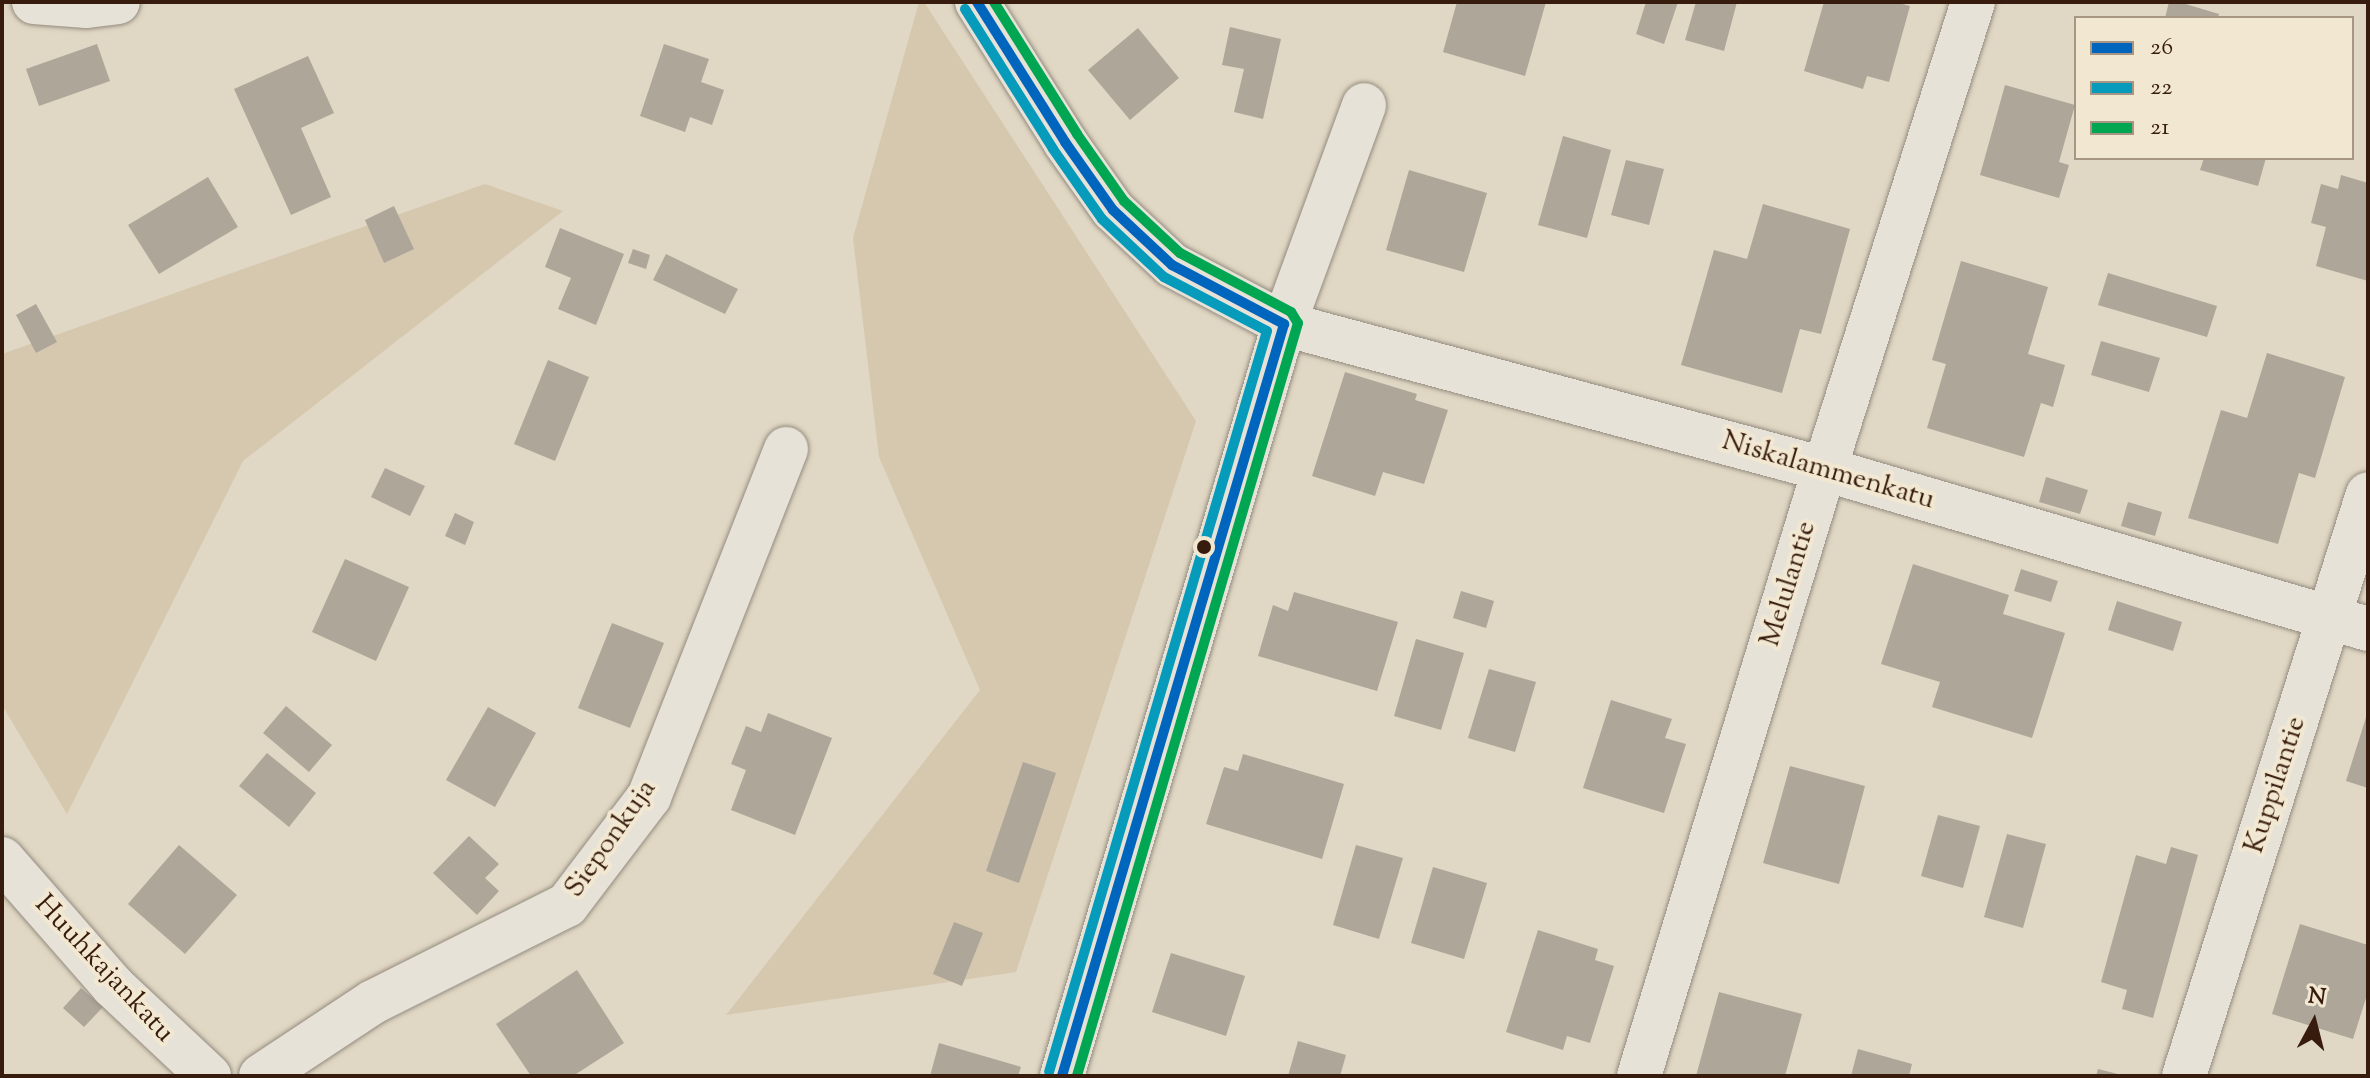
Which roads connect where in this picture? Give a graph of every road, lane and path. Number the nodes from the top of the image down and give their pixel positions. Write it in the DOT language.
graph roads {
  1 [pos="34,2"];
  2 [pos="118,2"];
  3 [pos="977,2"];
  4 [pos="1973,2"];
  5 [pos="1364,105"];
  6 [pos="1284,324"];
  7 [pos="786,449"];
  8 [pos="1824,469"];
  9 [pos="2368,494"];
  10 [pos="2349,623"];
  11 [pos="2,859"];
  12 [pos="209,1076"];
  13 [pos="261,1076"];
  14 [pos="1062,1076"];
  15 [pos="1639,1076"];
  16 [pos="2184,1076"];
  1 -- 2 [label="street"];
  3 -- 6 [label="street, Niskalammenkatu"];
  4 -- 8 [label="street, Melulantie"];
  5 -- 6 [label="street"];
  6 -- 8 [label="street, Niskalammenkatu"];
  6 -- 14 [label="street"];
  7 -- 13 [label="street, Sieponkuja"];
  8 -- 10 [label="street, Niskalammenkatu"];
  8 -- 15 [label="street, Melulantie"];
  9 -- 10 [label="street, Kuppilantie"];
  10 -- 16 [label="street, Kuppilantie"];
  11 -- 12 [label="street, Huuhkajankatu"];
}
